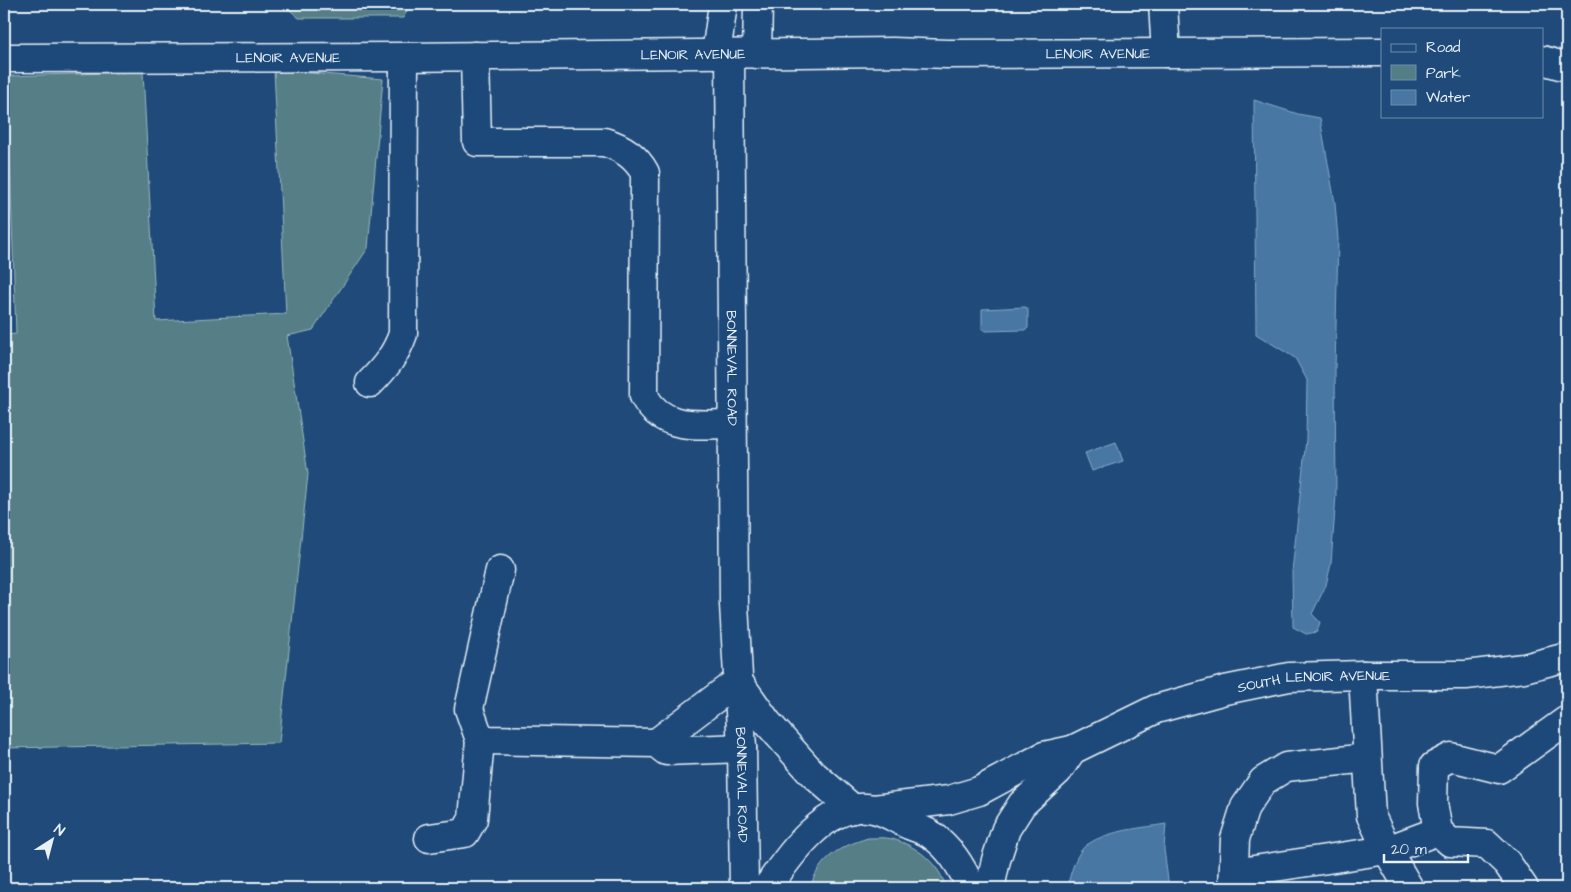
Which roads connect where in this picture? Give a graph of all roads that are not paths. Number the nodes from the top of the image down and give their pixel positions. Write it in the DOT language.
graph roads {
  1 [pos="723,4"];
  2 [pos="758,4"];
  3 [pos="1163,4"];
  4 [pos="1381,52"];
  5 [pos="1166,53"];
  6 [pos="723,54"];
  7 [pos="757,54"];
  8 [pos="474,56"];
  9 [pos="404,57"];
  10 [pos="4,58"];
  11 [pos="1544,61"];
  12 [pos="1567,68"];
  13 [pos="370,383"];
  14 [pos="732,424"];
  15 [pos="500,570"];
  16 [pos="1567,657"];
  17 [pos="1363,675"];
  18 [pos="738,681"];
  19 [pos="1567,720"];
  20 [pos="480,740"];
  21 [pos="656,743"];
  22 [pos="742,748"];
  23 [pos="1072,750"];
  24 [pos="1368,758"];
  25 [pos="863,809"];
  26 [pos="1438,831"];
  27 [pos="429,838"];
  28 [pos="1387,850"];
  29 [pos="1234,881"];
  30 [pos="763,887"];
  31 [pos="971,888"];
  32 [pos="990,888"];
  33 [pos="1409,888"];
  34 [pos="1524,888"];
  1 -- 6 [label="street, BONNEVAL ROAD"];
  2 -- 7 [label="street"];
  3 -- 5 [label="street"];
  4 -- 5 [label="street, LENOIR AVENUE"];
  5 -- 7 [label="street, LENOIR AVENUE"];
  6 -- 7 [label="street, LENOIR AVENUE"];
  6 -- 8 [label="street, LENOIR AVENUE"];
  6 -- 14 [label="street, BONNEVAL ROAD"];
  8 -- 9 [label="street, LENOIR AVENUE"];
  8 -- 14 [label="street"];
  9 -- 10 [label="street, LENOIR AVENUE"];
  9 -- 13 [label="street"];
  11 -- 12 [label="street"];
  14 -- 18 [label="street, BONNEVAL ROAD"];
  15 -- 20 [label="street"];
  16 -- 17 [label="street, SOUTH LENOIR AVENUE"];
  17 -- 23 [label="street, SOUTH LENOIR AVENUE"];
  17 -- 24 [label="street"];
  18 -- 21 [label="street"];
  18 -- 22 [label="street, BONNEVAL ROAD"];
  18 -- 25 [label="street, BONNEVAL ROAD"];
  19 -- 26 [label="street"];
  20 -- 21 [label="street"];
  20 -- 27 [label="street"];
  21 -- 22 [label="street"];
  22 -- 30 [label="street, BONNEVAL ROAD"];
  23 -- 25 [label="street, SOUTH LENOIR AVENUE"];
  23 -- 32 [label="street"];
  24 -- 28 [label="street"];
  24 -- 29 [label="street"];
  25 -- 30 [label="street, BONNEVAL ROAD"];
  25 -- 31 [label="street, BONNEVAL ROAD"];
  26 -- 28 [label="street"];
  26 -- 34 [label="street"];
  28 -- 29 [label="street"];
  28 -- 33 [label="street"];
}
